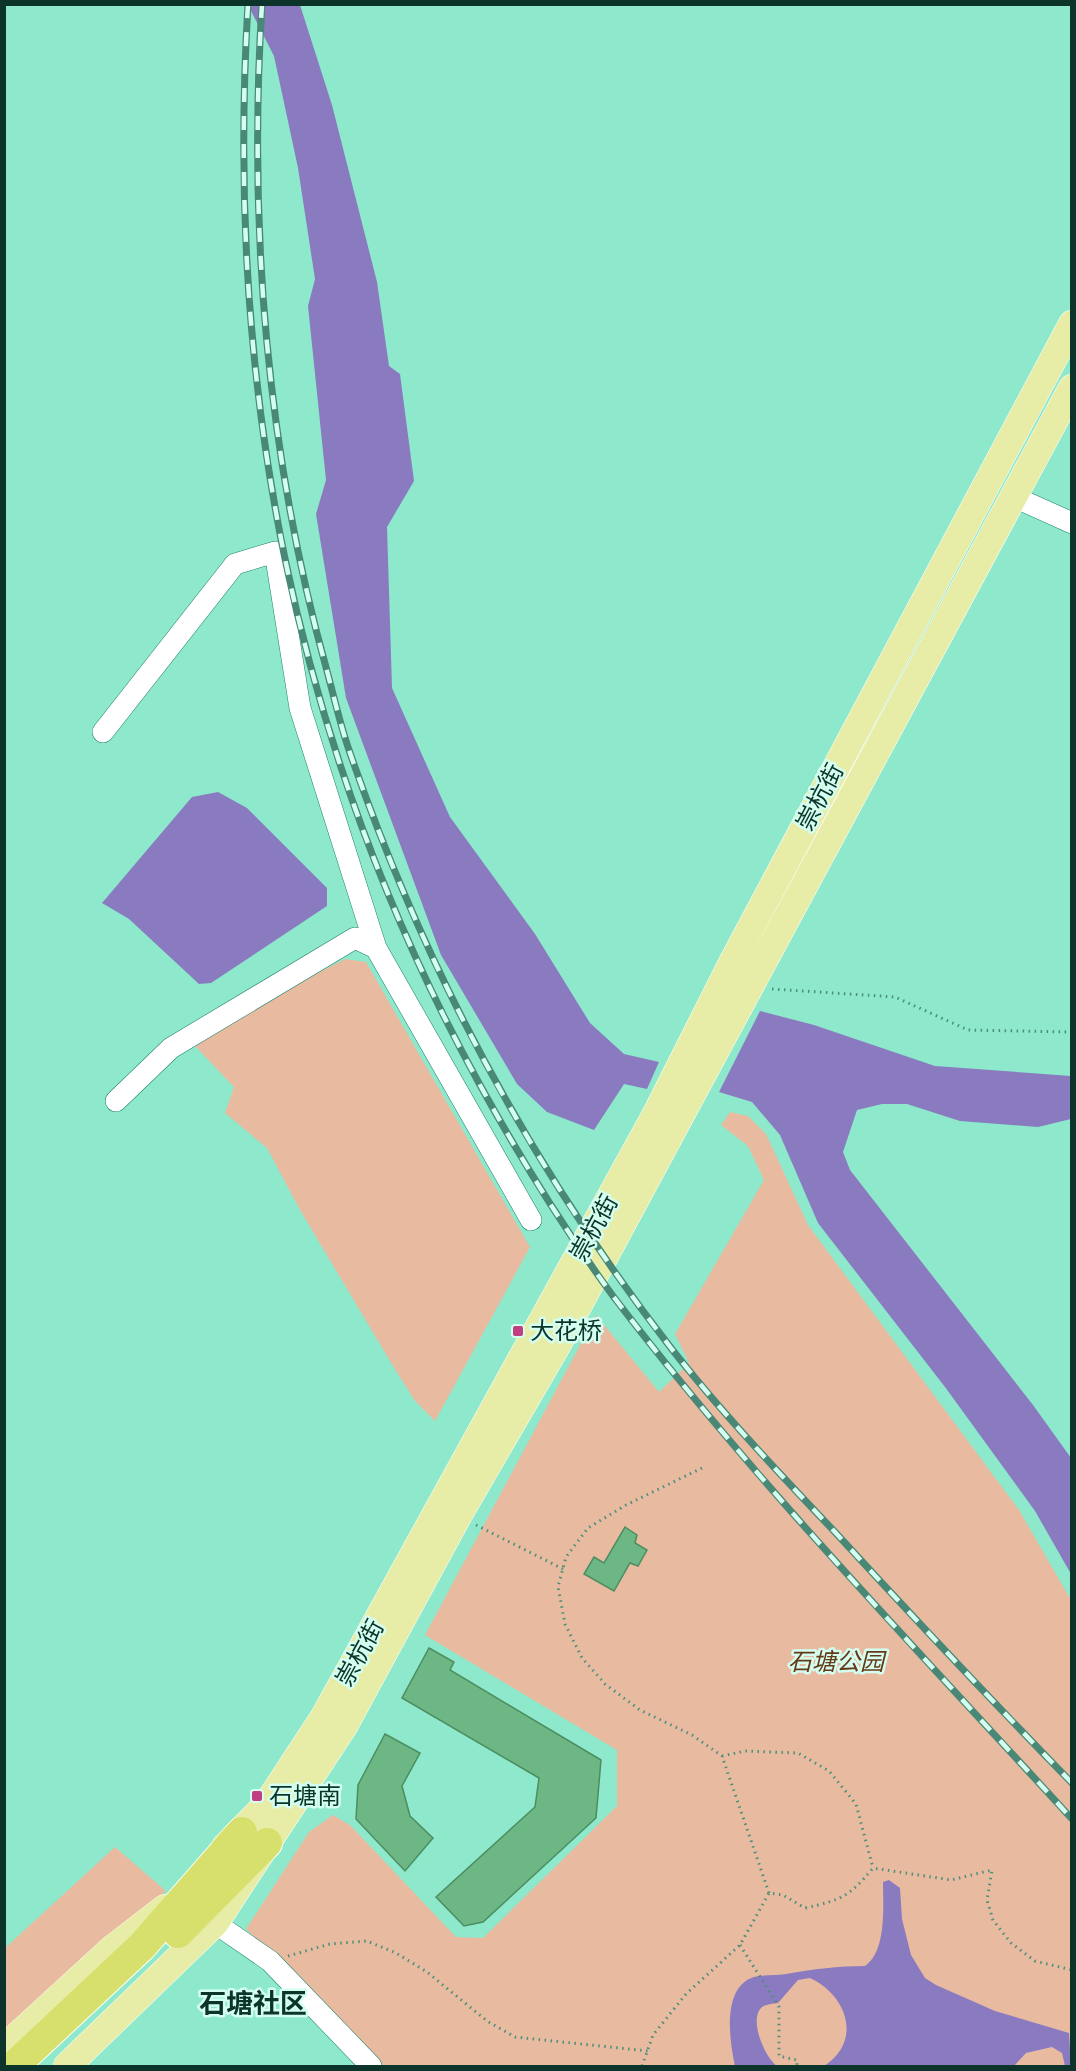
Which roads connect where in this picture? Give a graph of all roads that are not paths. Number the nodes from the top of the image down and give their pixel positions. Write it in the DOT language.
graph roads {
  1 [pos="1071,324"];
  2 [pos="1071,388"];
  3 [pos="1012,496"];
  4 [pos="1071,523"];
  5 [pos="103,732"];
  6 [pos="376,948"];
  7 [pos="116,1101"];
  8 [pos="531,1220"];
  9 [pos="254,1837"];
  10 [pos="215,1923"];
  11 [pos="148,1950"];
  12 [pos="4,2048"];
  13 [pos="14,2067"];
  14 [pos="36,2067"];
  15 [pos="67,2067"];
  16 [pos="371,2067"];
  1 -- 9 [label="main road, 崇杭街"];
  2 -- 3 [label="main road, 崇杭街"];
  3 -- 4 [label="street"];
  3 -- 9 [label="main road, 崇杭街"];
  5 -- 6 [label="street"];
  6 -- 7 [label="street"];
  6 -- 8 [label="street"];
  9 -- 10 [label="main road, 崇杭街"];
  9 -- 11 [label="highway"];
  9 -- 12 [label="main road, 崇杭街"];
  10 -- 15 [label="main road, 崇杭街"];
  10 -- 16 [label="street"];
  11 -- 13 [label="highway"];
  11 -- 14 [label="highway"];
}
